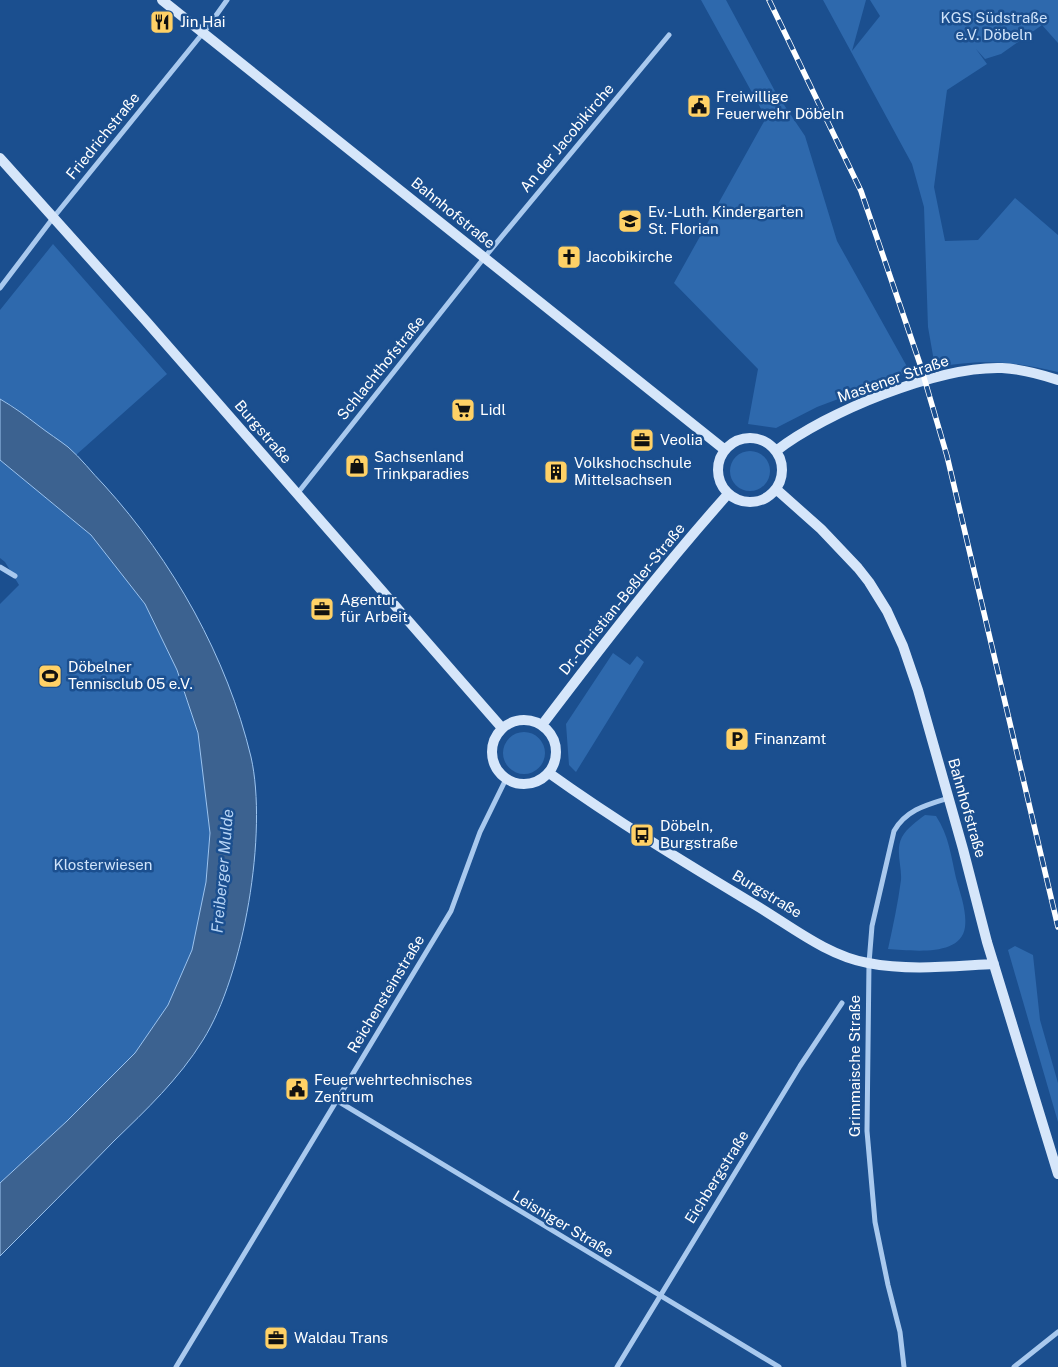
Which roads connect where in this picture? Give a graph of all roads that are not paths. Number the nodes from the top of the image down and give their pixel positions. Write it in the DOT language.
graph roads {
  1 [pos="162,0"];
  2 [pos="227,0"];
  3 [pos="203,33"];
  4 [pos="669,35"];
  5 [pos="0,158"];
  6 [pos="53,218"];
  7 [pos="484,258"];
  8 [pos="0,288"];
  9 [pos="1058,380"];
  10 [pos="725,450"];
  11 [pos="776,451"];
  12 [pos="776,489"];
  13 [pos="297,494"];
  14 [pos="728,494"];
  15 [pos="0,567"];
  16 [pos="15,576"];
  17 [pos="542,725"];
  18 [pos="502,728"];
  19 [pos="549,773"];
  20 [pos="506,779"];
  21 [pos="948,798"];
  22 [pos="869,963"];
  23 [pos="994,964"];
  24 [pos="842,1003"];
  25 [pos="336,1100"];
  26 [pos="1058,1174"];
  27 [pos="659,1296"];
  28 [pos="1058,1332"];
  29 [pos="176,1367"];
  30 [pos="617,1367"];
  31 [pos="779,1367"];
  32 [pos="904,1367"];
  33 [pos="1014,1367"];
  1 -- 3 [label="main road, Bahnhofstraße"];
  2 -- 3 [label="street, Friedrichstraße"];
  3 -- 6 [label="street, Friedrichstraße"];
  3 -- 7 [label="main road, Bahnhofstraße"];
  4 -- 7 [label="street, An der Jacobikirche"];
  5 -- 6 [label="main road, Burgstraße"];
  6 -- 8 [label="street, Friedrichstraße"];
  6 -- 13 [label="main road, Burgstraße"];
  7 -- 10 [label="main road, Bahnhofstraße"];
  7 -- 13 [label="street, Schlachthofstraße"];
  9 -- 11 [label="main road, Mastener Straße"];
  10 -- 11 [label="main road"];
  10 -- 14 [label="main road"];
  11 -- 12 [label="main road"];
  12 -- 14 [label="main road"];
  12 -- 21 [label="main road, Bahnhofstraße"];
  13 -- 18 [label="main road, Burgstraße"];
  14 -- 17 [label="main road, Dr.-Christian-Beßler-Straße"];
  15 -- 16 [label="street"];
  17 -- 18 [label="main road"];
  17 -- 19 [label="main road"];
  18 -- 20 [label="main road"];
  19 -- 20 [label="main road"];
  19 -- 22 [label="main road, Burgstraße"];
  20 -- 25 [label="street, Reichensteinstraße"];
  21 -- 22 [label="street, Grimmaische Straße"];
  21 -- 23 [label="main road, Bahnhofstraße"];
  22 -- 23 [label="main road, Burgstraße"];
  22 -- 32 [label="street, Grimmaische Straße"];
  23 -- 26 [label="main road, Bahnhofstraße"];
  24 -- 27 [label="street, Eichbergstraße"];
  25 -- 27 [label="street, Leisniger Straße"];
  25 -- 29 [label="street, Reichensteinstraße"];
  27 -- 30 [label="street, Eichbergstraße"];
  27 -- 31 [label="street, Leisniger Straße"];
  28 -- 33 [label="street"];
}
